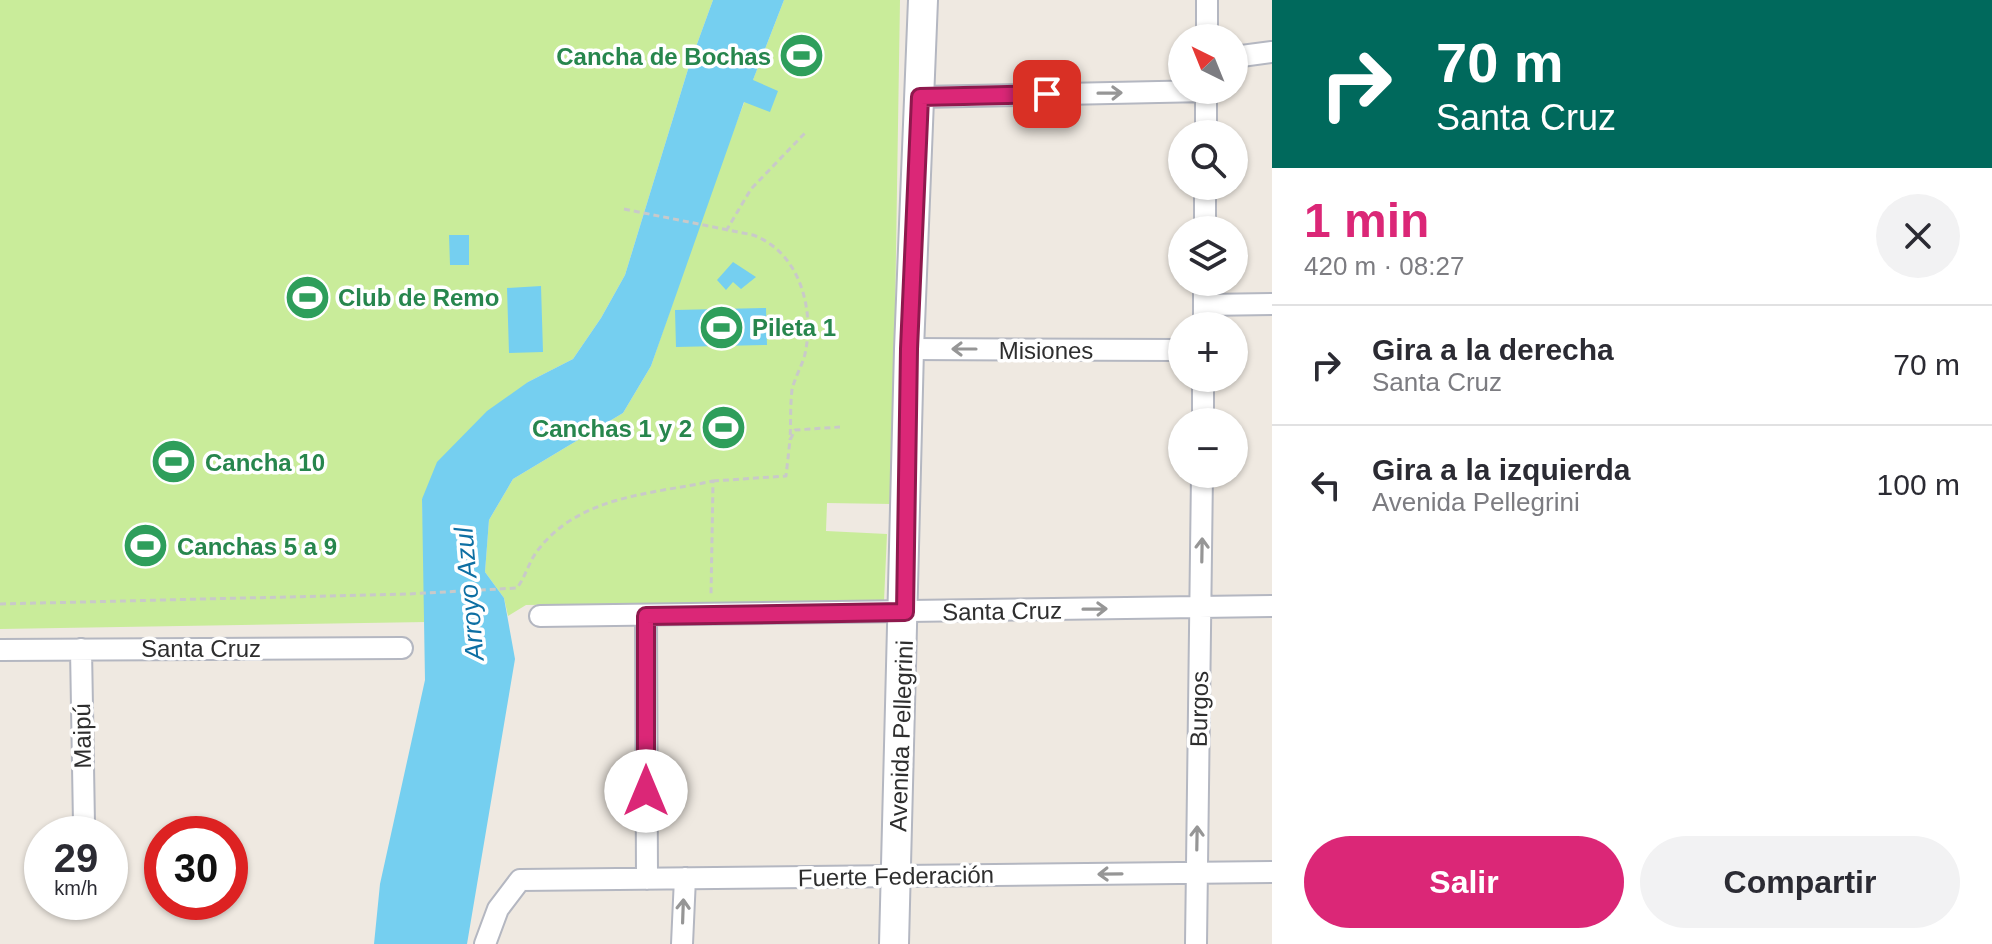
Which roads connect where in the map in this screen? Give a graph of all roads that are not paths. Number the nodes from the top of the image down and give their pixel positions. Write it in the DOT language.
graph roads {
  1 [pos="923,0"];
  2 [pos="1207,0"];
  3 [pos="1207,24"];
  4 [pos="1272,52"];
  5 [pos="1248,55"];
  6 [pos="1168,91"];
  7 [pos="920,97"];
  8 [pos="1204,296"];
  9 [pos="1272,304"];
  10 [pos="1204,305"];
  11 [pos="1204,312"];
  12 [pos="909,349"];
  13 [pos="1168,350"];
  14 [pos="1202,488"];
  15 [pos="1272,606"];
  16 [pos="1201,608"];
  17 [pos="905,612"];
  18 [pos="540,616"];
  19 [pos="646,616"];
  20 [pos="402,648"];
  21 [pos="81,649"];
  22 [pos="0,650"];
  23 [pos="84,816"];
  24 [pos="1272,872"];
  25 [pos="1197,873"];
  26 [pos="896,876"];
  27 [pos="685,878"];
  28 [pos="647,879"];
  29 [pos="485,944"];
  30 [pos="682,944"];
  31 [pos="894,944"];
  32 [pos="1196,944"];
  1 -- 7 [label="main road, Avenida Pellegrini"];
  2 -- 3 [label="street"];
  4 -- 5 [label="street"];
  7 -- 6 [label="street, one-way"];
  7 -- 12 [label="main road, Avenida Pellegrini"];
  8 -- 10 [label="street"];
  9 -- 10 [label="street"];
  10 -- 11 [label="street"];
  13 -- 12 [label="street, Misiones, one-way"];
  12 -- 17 [label="main road, Avenida Pellegrini"];
  16 -- 14 [label="street, Burgos, one-way"];
  15 -- 16 [label="street, Santa Cruz"];
  17 -- 16 [label="street, Santa Cruz, one-way"];
  25 -- 16 [label="street, Burgos, one-way"];
  17 -- 19 [label="street, Santa Cruz"];
  17 -- 26 [label="main road, Avenida Pellegrini"];
  18 -- 19 [label="street, Santa Cruz"];
  19 -- 28 [label="street"];
  20 -- 21 [label="street, Santa Cruz"];
  21 -- 22 [label="street, Santa Cruz"];
  21 -- 23 [label="street, Maipú"];
  24 -- 25 [label="street, Fuerte Federación"];
  25 -- 26 [label="street, Fuerte Federación, one-way"];
  25 -- 32 [label="street, Burgos"];
  26 -- 27 [label="street, Fuerte Federación"];
  26 -- 31 [label="main road, Avenida Pellegrini"];
  27 -- 28 [label="street, Fuerte Federación"];
  30 -- 27 [label="street, one-way"];
  28 -- 29 [label="street, Fuerte Federación"];
}
